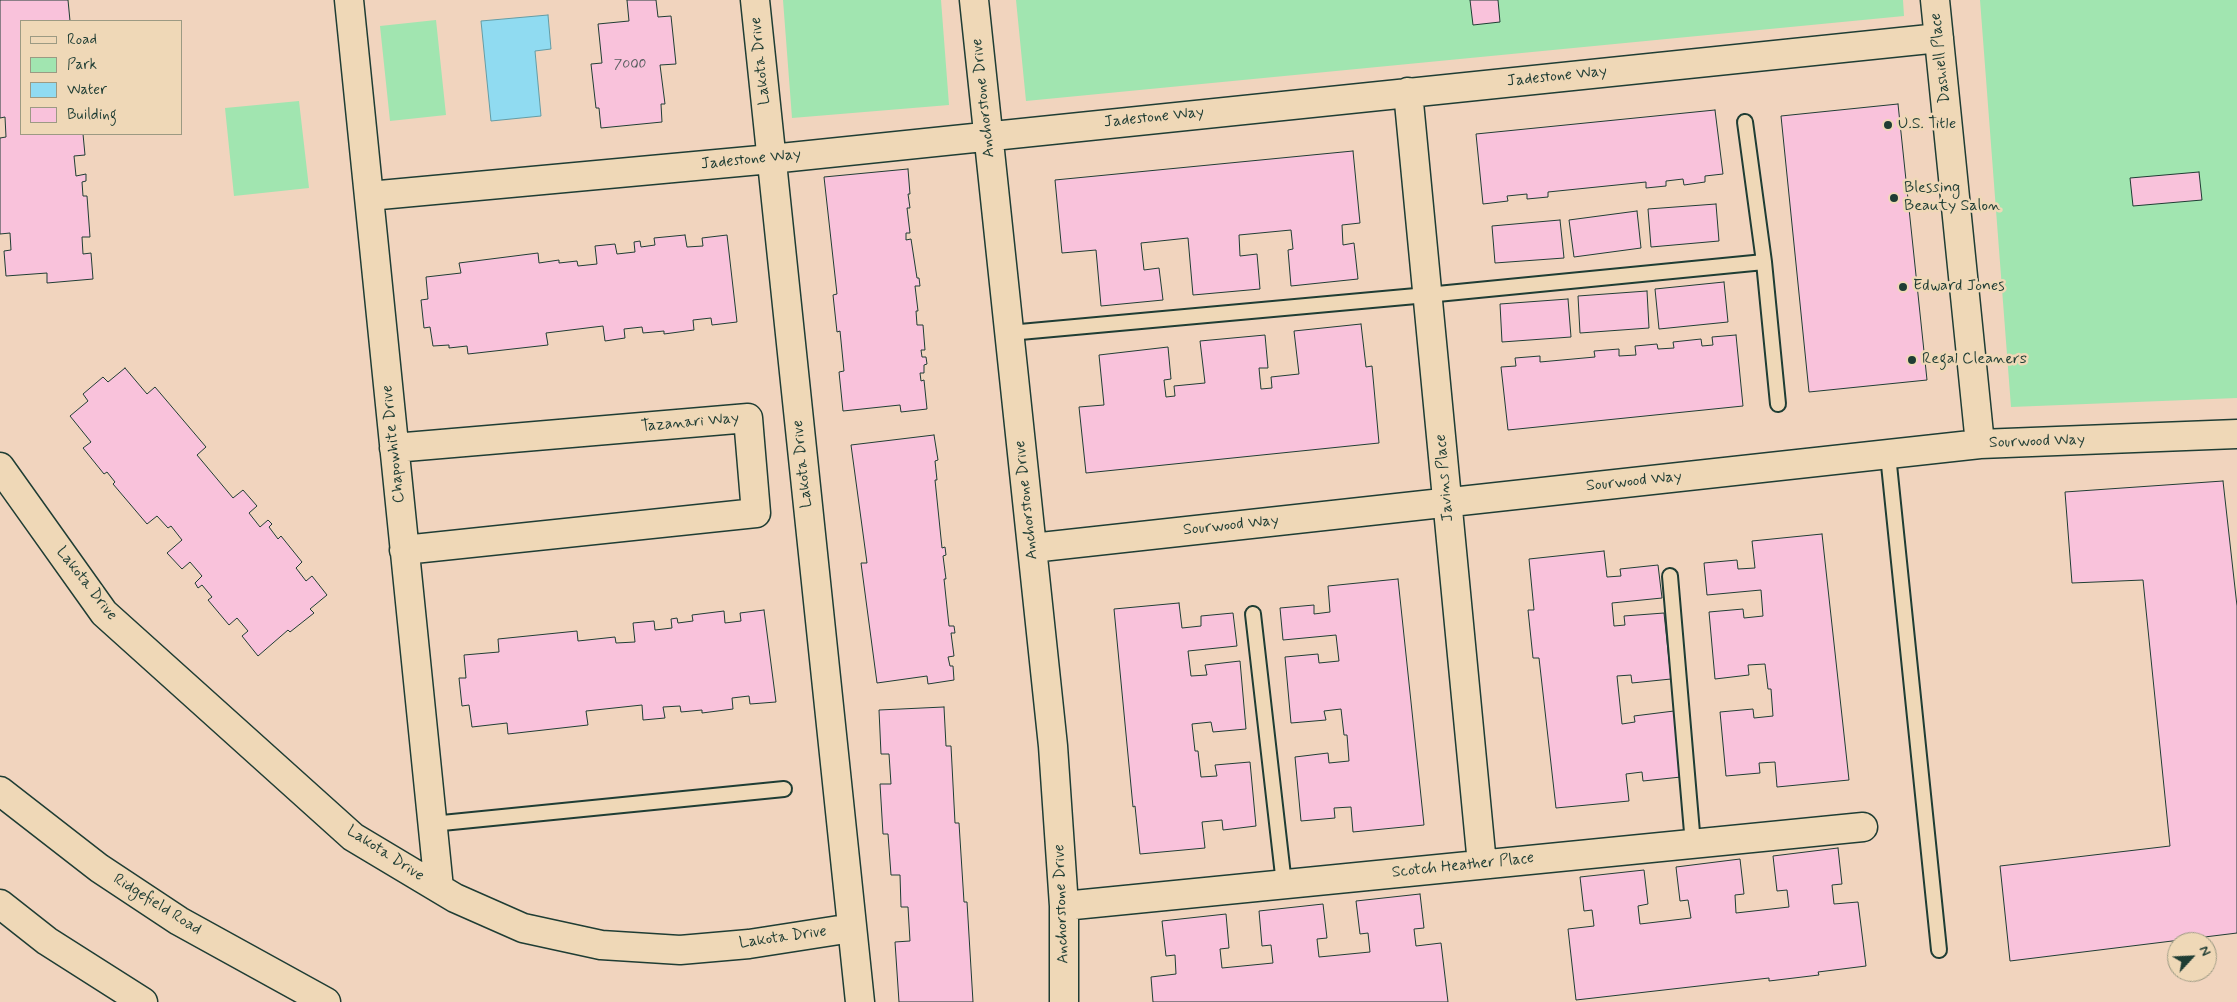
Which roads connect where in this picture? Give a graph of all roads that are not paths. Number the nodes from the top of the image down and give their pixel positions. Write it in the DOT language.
graph roads {
  1 [pos="349,0"];
  2 [pos="755,0"];
  3 [pos="974,0"];
  4 [pos="1935,0"];
  5 [pos="1939,38"];
  6 [pos="1408,92"];
  7 [pos="1745,122"];
  8 [pos="988,135"];
  9 [pos="771,159"];
  10 [pos="369,196"];
  11 [pos="1764,262"];
  12 [pos="1427,296"];
  13 [pos="1010,333"];
  14 [pos="1778,404"];
  15 [pos="2237,434"];
  16 [pos="1980,444"];
  17 [pos="394,448"];
  18 [pos="1888,455"];
  19 [pos="0,467"];
  20 [pos="1447,503"];
  21 [pos="1032,548"];
  22 [pos="404,550"];
  23 [pos="1670,576"];
  24 [pos="1254,614"];
  25 [pos="784,789"];
  26 [pos="0,791"];
  27 [pos="432,824"];
  28 [pos="1863,827"];
  29 [pos="1693,844"];
  30 [pos="1482,864"];
  31 [pos="1284,884"];
  32 [pos="439,888"];
  33 [pos="0,904"];
  34 [pos="1064,906"];
  35 [pos="852,928"];
  36 [pos="1939,950"];
  37 [pos="143,1002"];
  38 [pos="326,1002"];
  39 [pos="860,1002"];
  40 [pos="1064,1002"];
  1 -- 10 [label="street, Chapowhite Drive"];
  2 -- 9 [label="street, Lakota Drive"];
  3 -- 8 [label="street, Anchorstone Drive"];
  4 -- 5 [label="street, Dashiell Place"];
  5 -- 6 [label="street, Jadestone Way"];
  5 -- 16 [label="street, Dashiell Place"];
  6 -- 8 [label="street, Jadestone Way"];
  6 -- 12 [label="street, Javins Place"];
  7 -- 11 [label="lane"];
  8 -- 9 [label="street, Jadestone Way"];
  8 -- 13 [label="street, Anchorstone Drive"];
  9 -- 10 [label="street, Jadestone Way"];
  9 -- 35 [label="street, Lakota Drive"];
  10 -- 17 [label="street, Chapowhite Drive"];
  11 -- 12 [label="lane"];
  11 -- 14 [label="lane"];
  12 -- 13 [label="lane"];
  12 -- 20 [label="street, Javins Place"];
  13 -- 21 [label="street, Anchorstone Drive"];
  15 -- 16 [label="street, Sourwood Way"];
  16 -- 18 [label="street, Sourwood Way"];
  17 -- 22 [label="street, Chapowhite Drive"];
  17 -- 22 [label="street, Tazanari Way"];
  18 -- 20 [label="street, Sourwood Way"];
  18 -- 36 [label="lane"];
  19 -- 32 [label="street, Lakota Drive"];
  20 -- 21 [label="street, Sourwood Way"];
  20 -- 30 [label="street, Javins Place"];
  21 -- 34 [label="street, Anchorstone Drive"];
  22 -- 27 [label="street, Chapowhite Drive"];
  23 -- 29 [label="lane"];
  24 -- 31 [label="lane"];
  25 -- 27 [label="lane"];
  26 -- 38 [label="street, Ridgefield Road"];
  27 -- 32 [label="street, Chapowhite Drive"];
  28 -- 29 [label="street, Scotch Heather Place"];
  29 -- 30 [label="street, Scotch Heather Place"];
  30 -- 31 [label="street, Scotch Heather Place"];
  31 -- 34 [label="street, Scotch Heather Place"];
  32 -- 35 [label="street, Lakota Drive"];
  33 -- 37 [label="street"];
  34 -- 40 [label="street, Anchorstone Drive"];
  35 -- 39 [label="street, Lakota Drive"];
}
